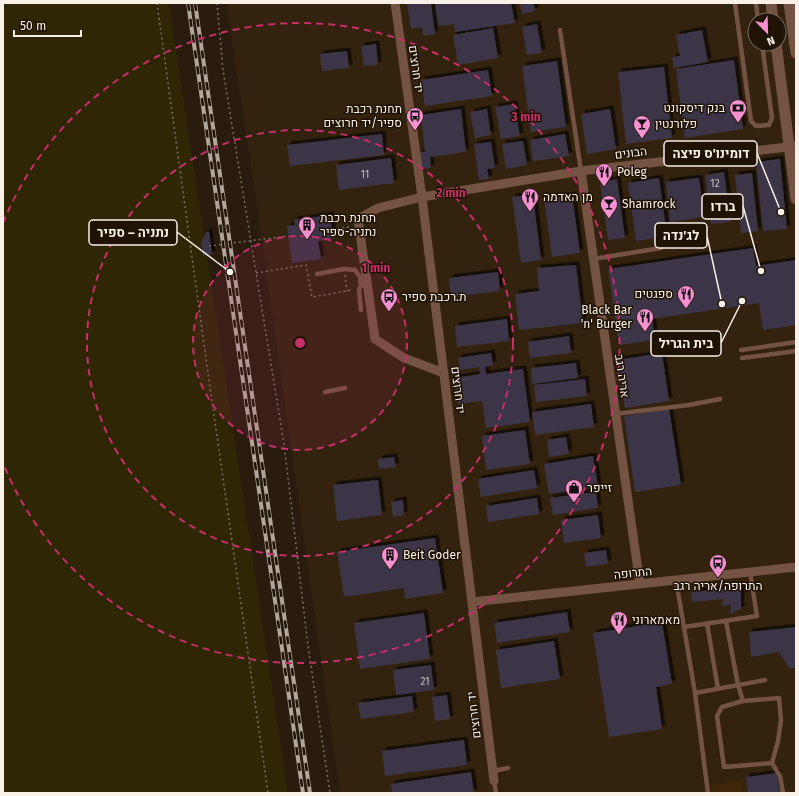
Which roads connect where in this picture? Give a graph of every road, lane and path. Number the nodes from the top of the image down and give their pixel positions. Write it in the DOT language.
graph roads {
  1 [pos="157,3"];
  2 [pos="217,3"];
  3 [pos="395,3"];
  4 [pos="735,3"];
  5 [pos="789,3"];
  6 [pos="560,30"];
  7 [pos="763,52"];
  8 [pos="777,52"];
  9 [pos="796,53"];
  10 [pos="793,146"];
  11 [pos="580,171"];
  12 [pos="422,197"];
  13 [pos="796,199"];
  14 [pos="359,226"];
  15 [pos="332,229"];
  16 [pos="288,236"];
  17 [pos="209,246"];
  18 [pos="661,248"];
  19 [pos="593,259"];
  20 [pos="344,269"];
  21 [pos="256,273"];
  22 [pos="317,274"];
  23 [pos="359,289"];
  24 [pos="348,291"];
  25 [pos="361,310"];
  26 [pos="796,342"];
  27 [pos="741,350"];
  28 [pos="796,351"];
  29 [pos="742,358"];
  30 [pos="444,373"];
  31 [pos="345,388"];
  32 [pos="324,392"];
  33 [pos="720,399"];
  34 [pos="615,414"];
  35 [pos="796,566"];
  36 [pos="750,572"];
  37 [pos="676,580"];
  38 [pos="640,584"];
  39 [pos="472,602"];
  40 [pos="726,621"];
  41 [pos="707,623"];
  42 [pos="684,627"];
  43 [pos="765,680"];
  44 [pos="738,685"];
  45 [pos="718,689"];
  46 [pos="695,693"];
  47 [pos="743,701"];
  48 [pos="772,763"];
  49 [pos="508,768"];
  50 [pos="493,771"];
  51 [pos="494,781"];
  52 [pos="268,793"];
  53 [pos="330,793"];
  54 [pos="496,793"];
  55 [pos="708,793"];
  56 [pos="783,793"];
  1 -- 52 [label="path"];
  2 -- 21 [label="path"];
  3 -- 12 [label="street, יד חרוצים"];
  4 -- 7 [label="lane"];
  5 -- 9 [label="street"];
  6 -- 11 [label="lane"];
  8 -- 10 [label="street"];
  10 -- 11 [label="street, הבונים"];
  10 -- 13 [label="street"];
  11 -- 12 [label="street, הבונים"];
  11 -- 19 [label="street, אריה רגב"];
  12 -- 14 [label="street, הבונים"];
  12 -- 30 [label="street, יד חרוצים"];
  14 -- 15 [label="path"];
  14 -- 30 [label="street"];
  16 -- 17 [label="path"];
  18 -- 19 [label="lane"];
  19 -- 34 [label="street, אריה רגב"];
  20 -- 22 [label="lane"];
  20 -- 23 [label="lane"];
  20 -- 24 [label="path"];
  21 -- 24 [label="path"];
  21 -- 53 [label="path"];
  23 -- 24 [label="path"];
  23 -- 25 [label="lane"];
  26 -- 27 [label="lane"];
  28 -- 29 [label="lane"];
  30 -- 39 [label="street, יד חרוצים"];
  31 -- 32 [label="lane"];
  33 -- 34 [label="lane"];
  34 -- 38 [label="street, אריה רגב"];
  35 -- 36 [label="street, התרופה"];
  36 -- 37 [label="street, התרופה"];
  36 -- 40 [label="lane"];
  37 -- 38 [label="street, התרופה"];
  37 -- 42 [label="lane"];
  38 -- 39 [label="street, התרופה"];
  39 -- 50 [label="street, יד חרוצים"];
  40 -- 41 [label="lane"];
  40 -- 44 [label="lane"];
  41 -- 42 [label="lane"];
  41 -- 45 [label="lane"];
  42 -- 46 [label="lane"];
  43 -- 44 [label="lane"];
  44 -- 45 [label="lane"];
  44 -- 47 [label="lane"];
  45 -- 46 [label="lane"];
  46 -- 55 [label="lane"];
  47 -- 48 [label="lane"];
  47 -- 48 [label="lane"];
  48 -- 56 [label="lane"];
  49 -- 50 [label="lane"];
  50 -- 51 [label="street, יד חרוצים"];
  51 -- 54 [label="lane"];
}
